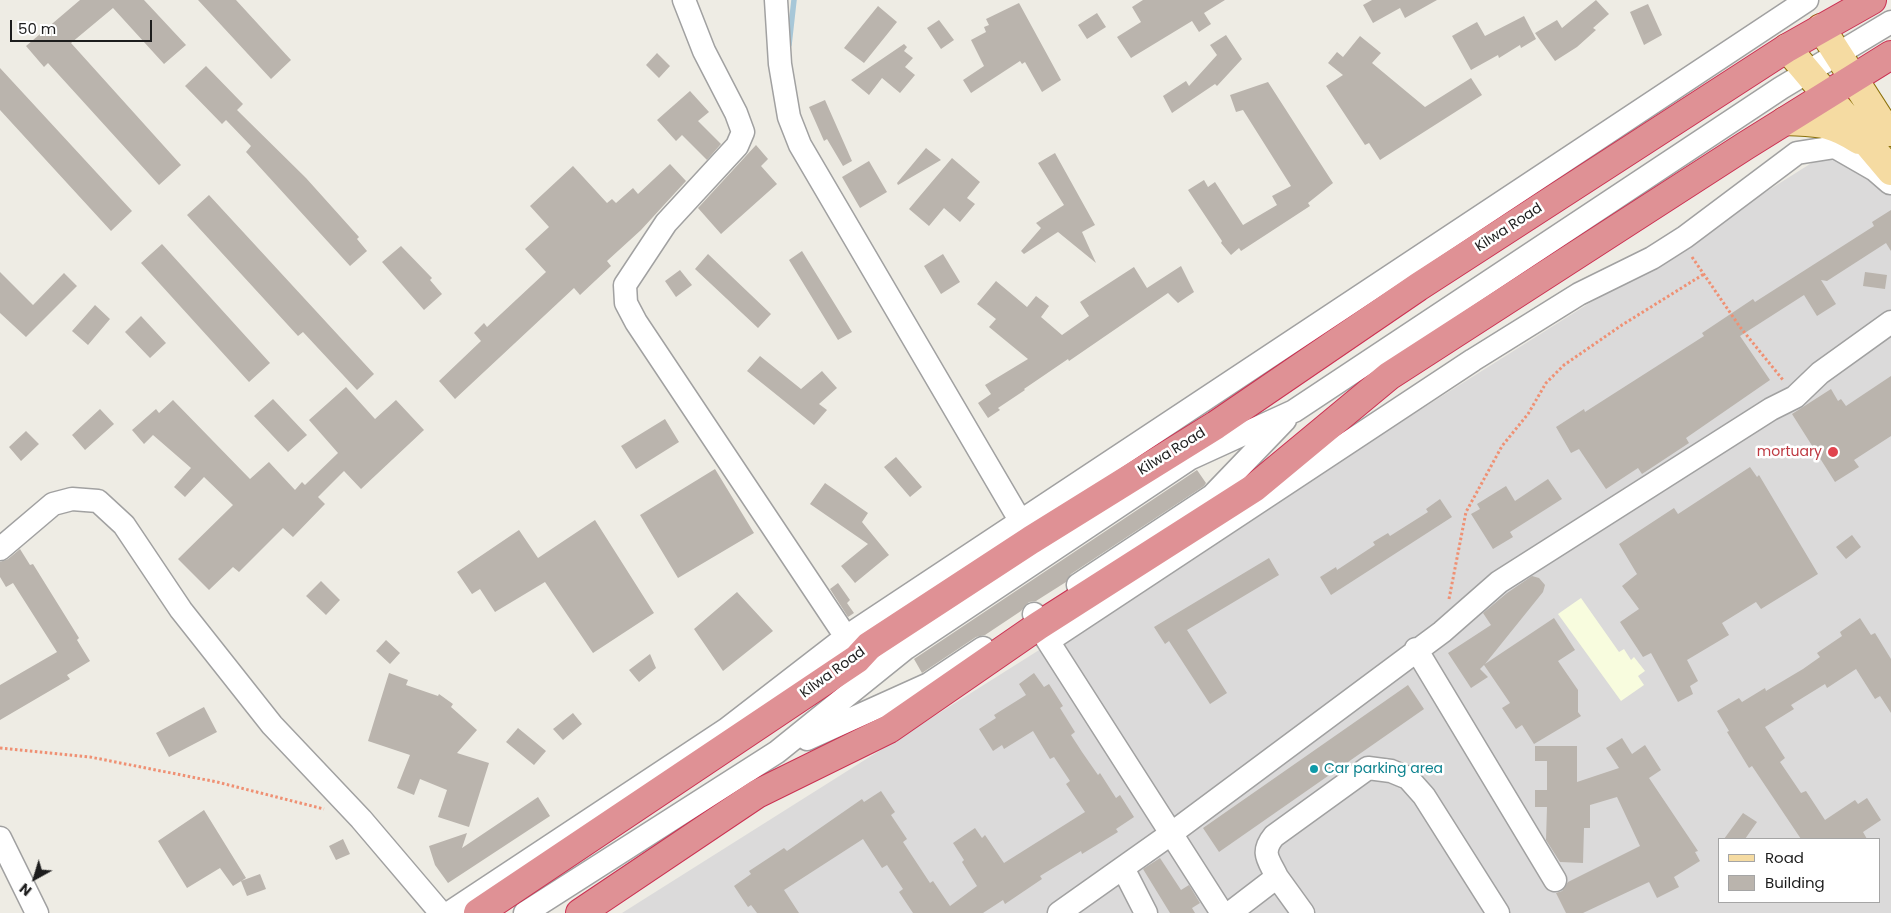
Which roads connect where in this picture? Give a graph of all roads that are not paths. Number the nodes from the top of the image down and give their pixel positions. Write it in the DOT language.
graph roads {
  1 [pos="684,0"];
  2 [pos="776,0"];
  3 [pos="1807,0"];
  4 [pos="1872,0"];
  5 [pos="1891,22"];
  6 [pos="1821,28"];
  7 [pos="1787,48"];
  8 [pos="1838,54"];
  9 [pos="1891,55"];
  10 [pos="1808,72"];
  11 [pos="1853,78"];
  12 [pos="1827,95"];
  13 [pos="1785,122"];
  14 [pos="1881,133"];
  15 [pos="1891,171"];
  16 [pos="1891,184"];
  17 [pos="1891,322"];
  18 [pos="1294,411"];
  19 [pos="1027,530"];
  20 [pos="0,549"];
  21 [pos="1040,627"];
  22 [pos="851,648"];
  23 [pos="1416,649"];
  24 [pos="777,752"];
  25 [pos="1172,833"];
  26 [pos="0,838"];
  27 [pos="1123,868"];
  28 [pos="1277,877"];
  29 [pos="1555,880"];
  30 [pos="37,913"];
  31 [pos="441,913"];
  32 [pos="449,913"];
  33 [pos="478,913"];
  34 [pos="525,913"];
  35 [pos="580,913"];
  36 [pos="1059,913"];
  37 [pos="1146,913"];
  38 [pos="1222,913"];
  39 [pos="1230,913"];
  40 [pos="1303,913"];
  41 [pos="1498,913"];
  1 -- 22 [label="street"];
  2 -- 19 [label="street"];
  3 -- 19 [label="street"];
  4 -- 6 [label="highway, Kilwa Road"];
  5 -- 8 [label="street"];
  6 -- 7 [label="highway, Kilwa Road"];
  6 -- 8 [label="main road"];
  7 -- 10 [label="main road"];
  7 -- 19 [label="highway, Kilwa Road"];
  8 -- 10 [label="street"];
  8 -- 11 [label="main road"];
  9 -- 11 [label="highway"];
  9 -- 14 [label="main road"];
  10 -- 12 [label="main road"];
  10 -- 18 [label="street"];
  11 -- 12 [label="highway"];
  11 -- 14 [label="main road"];
  12 -- 13 [label="highway"];
  12 -- 14 [label="main road"];
  13 -- 14 [label="main road"];
  13 -- 21 [label="highway"];
  14 -- 15 [label="main road"];
  16 -- 21 [label="street"];
  17 -- 23 [label="street"];
  18 -- 21 [label="street"];
  18 -- 24 [label="street"];
  19 -- 22 [label="highway, Kilwa Road"];
  20 -- 31 [label="street"];
  21 -- 24 [label="street"];
  21 -- 25 [label="street"];
  21 -- 35 [label="highway"];
  22 -- 32 [label="street"];
  22 -- 33 [label="highway, Kilwa Road"];
  23 -- 25 [label="street"];
  23 -- 29 [label="street"];
  24 -- 34 [label="street"];
  25 -- 27 [label="street"];
  25 -- 38 [label="street"];
  26 -- 30 [label="street"];
  27 -- 36 [label="street"];
  27 -- 37 [label="street"];
  28 -- 39 [label="street"];
  28 -- 40 [label="street"];
  28 -- 41 [label="street"];
}
